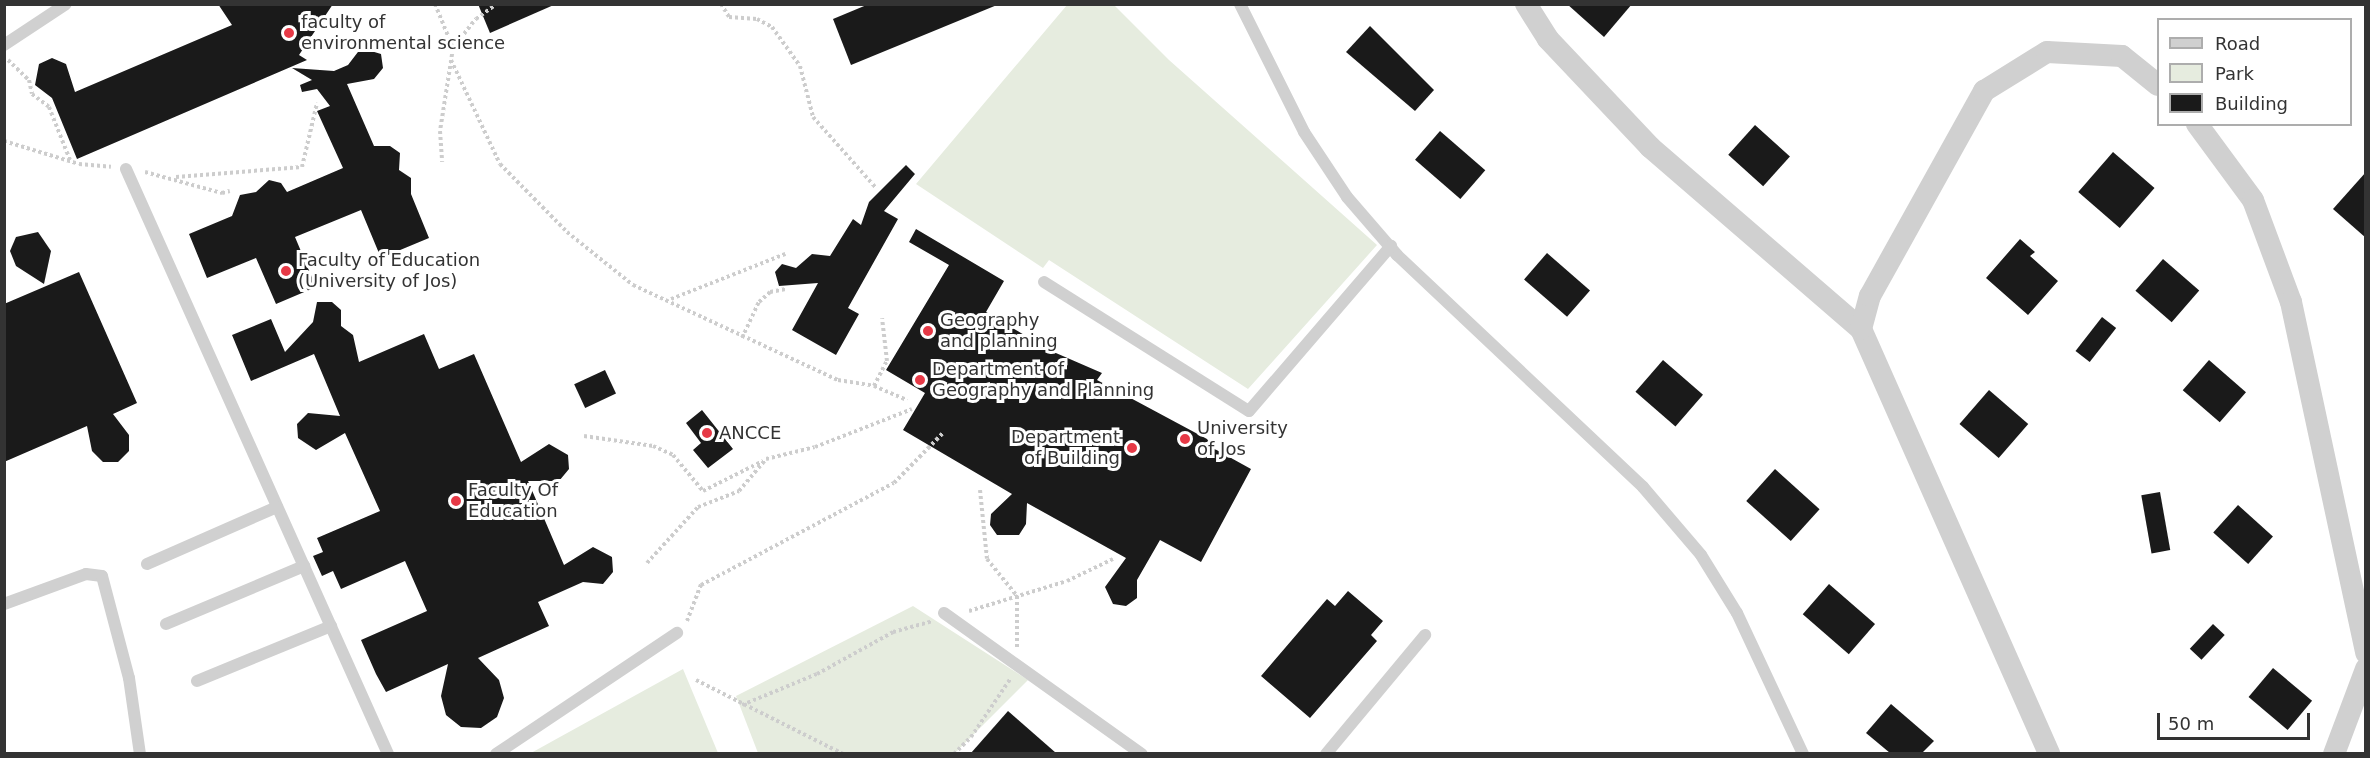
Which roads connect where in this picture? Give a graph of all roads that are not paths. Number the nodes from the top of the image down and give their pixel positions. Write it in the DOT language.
graph roads {
  1 [pos="66,4"];
  2 [pos="1240,4"];
  3 [pos="1526,4"];
  4 [pos="4,45"];
  5 [pos="2157,84"];
  6 [pos="2198,126"];
  7 [pos="126,169"];
  8 [pos="1391,246"];
  9 [pos="1044,282"];
  10 [pos="1861,329"];
  11 [pos="277,507"];
  12 [pos="147,564"];
  13 [pos="304,567"];
  14 [pos="4,604"];
  15 [pos="946,615"];
  16 [pos="166,624"];
  17 [pos="331,626"];
  18 [pos="677,633"];
  19 [pos="1425,635"];
  20 [pos="2366,653"];
  21 [pos="2366,669"];
  22 [pos="197,681"];
  23 [pos="140,753"];
  24 [pos="388,753"];
  25 [pos="496,753"];
  26 [pos="1142,753"];
  27 [pos="1326,753"];
  28 [pos="1803,753"];
  29 [pos="2049,753"];
  30 [pos="2334,753"];
  1 -- 4 [label="lane"];
  2 -- 8 [label="lane"];
  3 -- 10 [label="street"];
  5 -- 10 [label="street"];
  6 -- 20 [label="street"];
  7 -- 11 [label="lane"];
  8 -- 9 [label="lane"];
  8 -- 28 [label="lane"];
  10 -- 29 [label="street"];
  11 -- 12 [label="lane"];
  11 -- 13 [label="lane"];
  13 -- 16 [label="lane"];
  13 -- 17 [label="lane"];
  14 -- 23 [label="lane"];
  15 -- 26 [label="lane"];
  17 -- 22 [label="lane"];
  17 -- 24 [label="lane"];
  18 -- 25 [label="lane"];
  19 -- 27 [label="lane"];
  21 -- 30 [label="street"];
}
